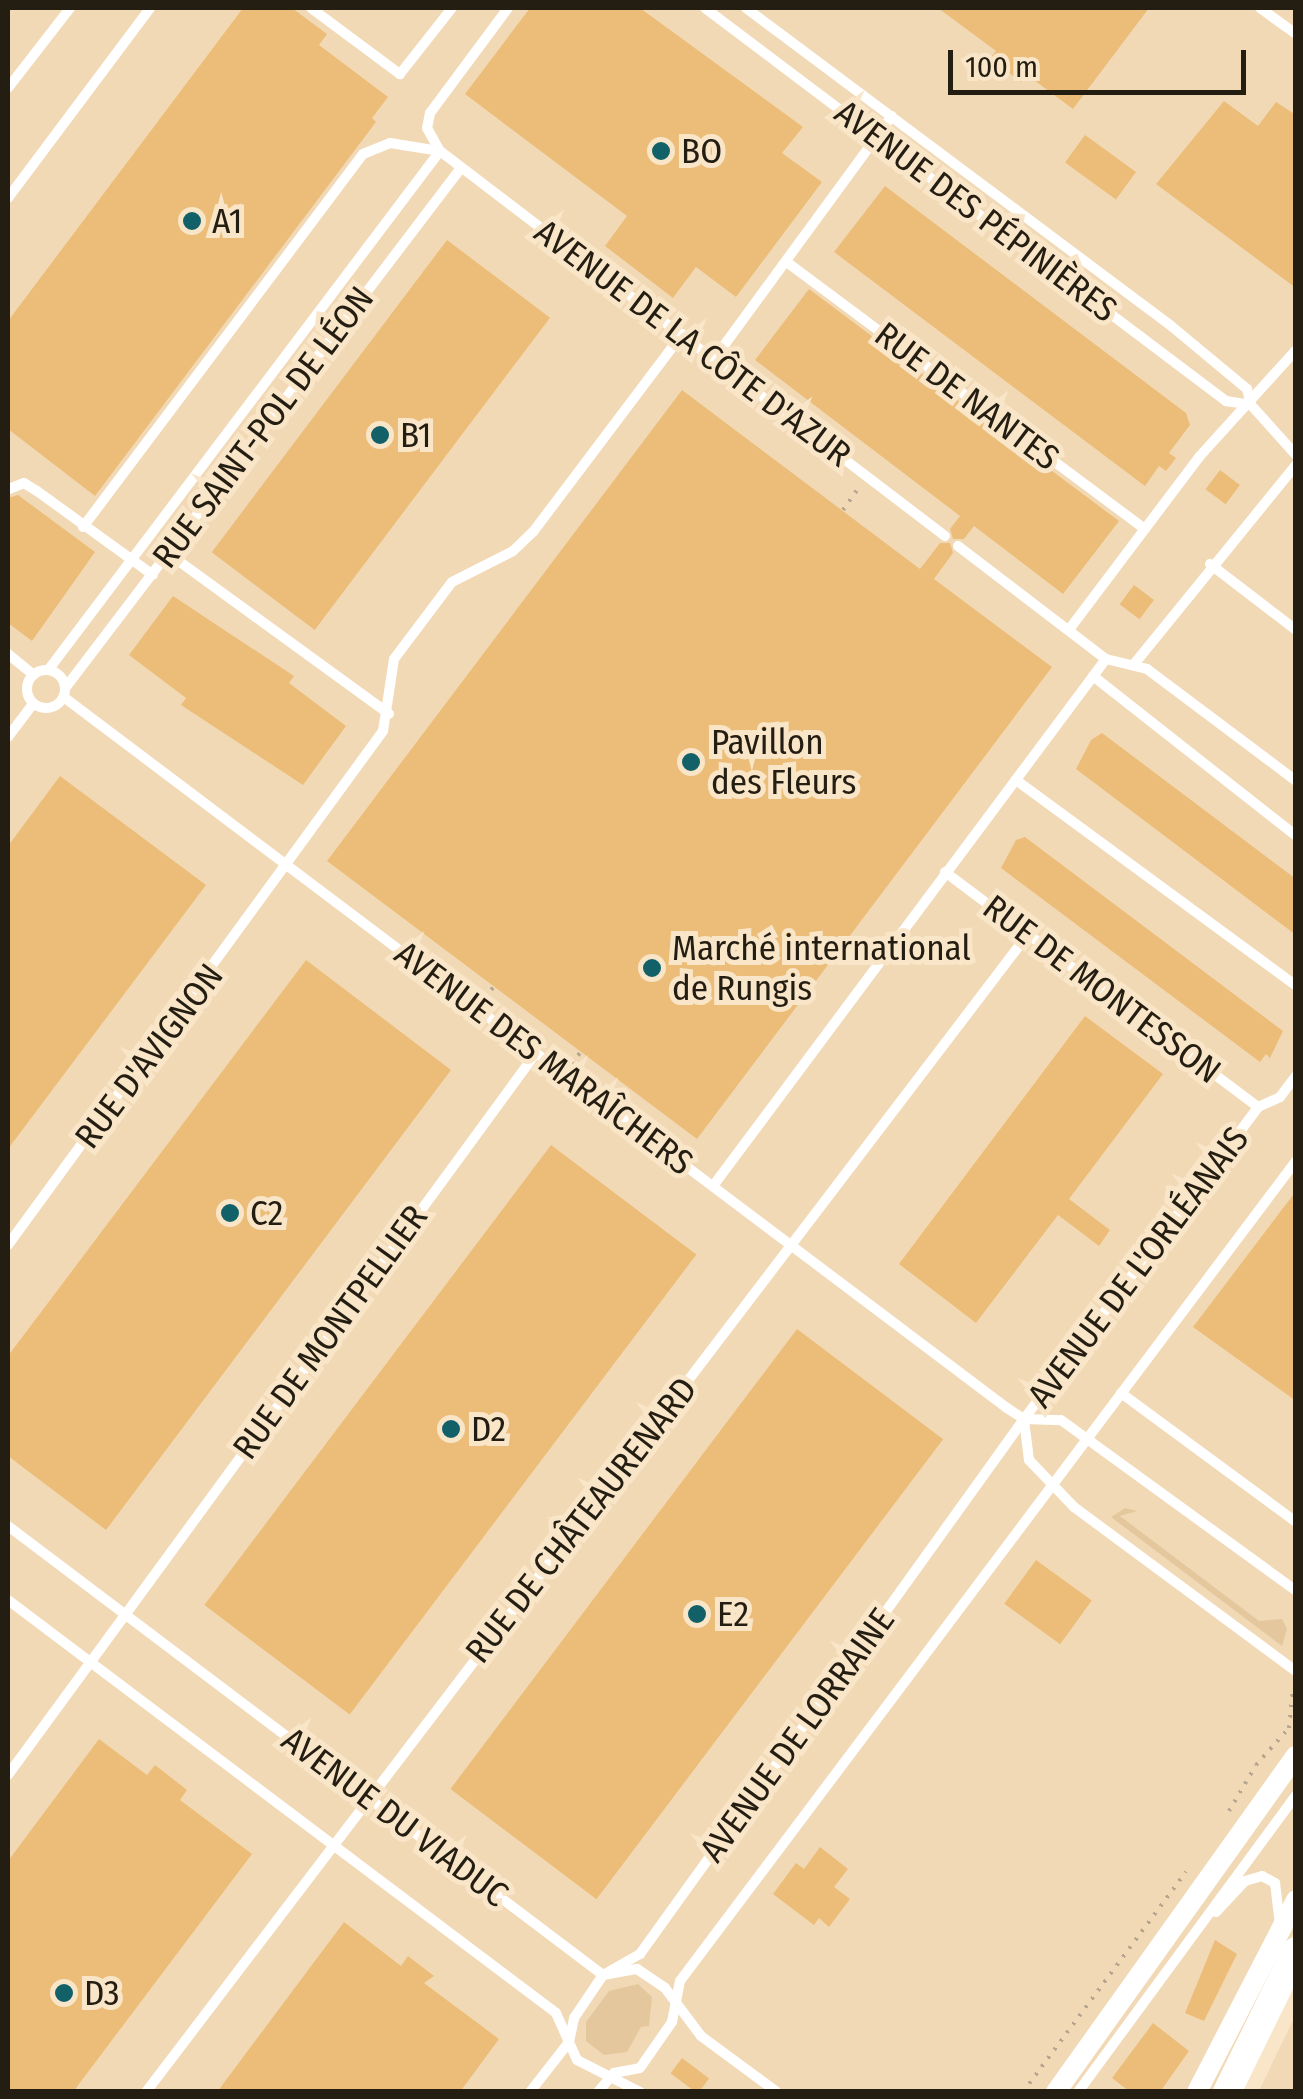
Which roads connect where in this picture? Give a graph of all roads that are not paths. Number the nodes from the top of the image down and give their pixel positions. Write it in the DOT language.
graph roads {
  1 [pos="70,8"];
  2 [pos="150,8"];
  3 [pos="311,8"];
  4 [pos="452,8"];
  5 [pos="508,8"];
  6 [pos="705,8"];
  7 [pos="746,8"];
  8 [pos="1260,8"];
  9 [pos="1296,34"];
  10 [pos="8,88"];
  11 [pos="892,116"];
  12 [pos="877,136"];
  13 [pos="440,152"];
  14 [pos="461,168"];
  15 [pos="8,198"];
  16 [pos="788,263"];
  17 [pos="682,334"];
  18 [pos="1296,350"];
  19 [pos="714,359"];
  20 [pos="1251,405"];
  21 [pos="1296,455"];
  22 [pos="1296,465"];
  23 [pos="9,489"];
  24 [pos="83,527"];
  25 [pos="1146,529"];
  26 [pos="945,536"];
  27 [pos="958,546"];
  28 [pos="169,554"];
  29 [pos="131,560"];
  30 [pos="1210,564"];
  31 [pos="153,576"];
  32 [pos="1071,627"];
  33 [pos="1296,630"];
  34 [pos="8,654"];
  35 [pos="1106,659"];
  36 [pos="1136,663"];
  37 [pos="49,669"];
  38 [pos="34,675"];
  39 [pos="1093,676"];
  40 [pos="66,693"];
  41 [pos="32,704"];
  42 [pos="389,714"];
  43 [pos="8,738"];
  44 [pos="1016,780"];
  45 [pos="1296,781"];
  46 [pos="1296,836"];
  47 [pos="284,862"];
  48 [pos="945,872"];
  49 [pos="1028,934"];
  50 [pos="1296,986"];
  51 [pos="536,1052"];
  52 [pos="1296,1076"];
  53 [pos="1258,1107"];
  54 [pos="1296,1161"];
  55 [pos="713,1186"];
  56 [pos="8,1244"];
  57 [pos="793,1244"];
  58 [pos="1121,1392"];
  59 [pos="1024,1419"];
  60 [pos="1090,1441"];
  61 [pos="1055,1484"];
  62 [pos="1296,1522"];
  63 [pos="8,1526"];
  64 [pos="1296,1591"];
  65 [pos="8,1600"];
  66 [pos="123,1612"];
  67 [pos="90,1663"];
  68 [pos="1296,1672"];
  69 [pos="1296,1756"];
  70 [pos="8,1775"];
  71 [pos="1296,1795"];
  72 [pos="369,1796"];
  73 [pos="332,1844"];
  74 [pos="1296,1900"];
  75 [pos="1195,1934"];
  76 [pos="1288,1942"];
  77 [pos="603,1975"];
  78 [pos="673,2005"];
  79 [pos="569,2042"];
  80 [pos="614,2073"];
  81 [pos="146,2092"];
  82 [pos="530,2092"];
  83 [pos="598,2092"];
  84 [pos="640,2092"];
  85 [pos="778,2092"];
  86 [pos="1056,2092"];
  87 [pos="1078,2092"];
  88 [pos="1197,2092"];
  89 [pos="1227,2092"];
  1 -- 10 [label="lane"];
  2 -- 15 [label="lane"];
  3 -- 4 [label="lane"];
  5 -- 13 [label="lane"];
  6 -- 12 [label="lane, AVENUE DES PÉPINIÈRES"];
  7 -- 11 [label="lane, AVENUE DES PÉPINIÈRES"];
  8 -- 9 [label="lane"];
  11 -- 12 [label="lane"];
  11 -- 20 [label="lane, AVENUE DES PÉPINIÈRES"];
  12 -- 16 [label="lane"];
  12 -- 20 [label="lane, AVENUE DES PÉPINIÈRES"];
  13 -- 14 [label="lane, AVENUE DE LA CÔTE D'AZUR"];
  13 -- 24 [label="lane"];
  13 -- 29 [label="lane, RUE SAINT-POL DE LÉON"];
  14 -- 17 [label="lane, AVENUE DE LA CÔTE D'AZUR"];
  14 -- 28 [label="lane, RUE SAINT-POL DE LÉON"];
  16 -- 19 [label="lane"];
  16 -- 25 [label="lane, RUE DE NANTES"];
  17 -- 19 [label="lane, AVENUE DE LA CÔTE D'AZUR"];
  17 -- 42 [label="lane"];
  18 -- 20 [label="lane"];
  19 -- 26 [label="lane, AVENUE DE LA CÔTE D'AZUR"];
  20 -- 21 [label="lane, AVENUE DES PÉPINIÈRES"];
  20 -- 25 [label="lane"];
  22 -- 30 [label="lane"];
  23 -- 24 [label="lane"];
  24 -- 29 [label="lane"];
  25 -- 32 [label="lane"];
  27 -- 32 [label="lane"];
  28 -- 31 [label="lane, RUE SAINT-POL DE LÉON"];
  28 -- 42 [label="lane"];
  29 -- 31 [label="lane"];
  29 -- 37 [label="lane, RUE SAINT-POL DE LÉON"];
  30 -- 33 [label="lane"];
  30 -- 36 [label="lane"];
  31 -- 40 [label="lane, RUE SAINT-POL DE LÉON"];
  32 -- 35 [label="lane"];
  34 -- 38 [label="lane"];
  35 -- 36 [label="lane"];
  35 -- 39 [label="lane"];
  36 -- 45 [label="lane"];
  37 -- 38 [label="lane"];
  37 -- 40 [label="lane"];
  38 -- 41 [label="lane"];
  39 -- 44 [label="lane"];
  39 -- 46 [label="lane"];
  40 -- 41 [label="lane"];
  40 -- 47 [label="lane, AVENUE DES MARAÎCHERS"];
  41 -- 43 [label="lane"];
  42 -- 47 [label="lane, RUE D'AVIGNON"];
  44 -- 48 [label="lane"];
  44 -- 50 [label="lane"];
  47 -- 51 [label="lane, AVENUE DES MARAÎCHERS"];
  47 -- 56 [label="lane, RUE D'AVIGNON"];
  48 -- 49 [label="lane, RUE DE MONTESSON"];
  48 -- 55 [label="lane"];
  49 -- 53 [label="lane, RUE DE MONTESSON"];
  49 -- 57 [label="lane, RUE DE CHÂTEAURENARD"];
  51 -- 55 [label="lane, AVENUE DES MARAÎCHERS"];
  51 -- 66 [label="lane, RUE DE MONTPELLIER"];
  52 -- 53 [label="lane, AVENUE DE L'ORLÉANAIS"];
  53 -- 59 [label="lane, AVENUE DE L'ORLÉANAIS"];
  54 -- 58 [label="lane, AVENUE DE LORRAINE"];
  55 -- 57 [label="lane, AVENUE DES MARAÎCHERS"];
  57 -- 59 [label="lane, AVENUE DES MARAÎCHERS"];
  57 -- 72 [label="lane, RUE DE CHÂTEAURENARD"];
  58 -- 60 [label="lane, AVENUE DE LORRAINE"];
  58 -- 62 [label="lane"];
  59 -- 60 [label="lane, AVENUE DES MARAÎCHERS"];
  59 -- 61 [label="lane"];
  59 -- 77 [label="lane, AVENUE DE LORRAINE"];
  60 -- 61 [label="lane, AVENUE DE LORRAINE"];
  60 -- 64 [label="lane, AVENUE DES MARAÎCHERS"];
  61 -- 68 [label="lane"];
  61 -- 78 [label="lane, AVENUE DE LORRAINE"];
  63 -- 66 [label="lane, AVENUE DU VIADUC"];
  65 -- 67 [label="lane, AVENUE DU VIADUC"];
  66 -- 67 [label="lane, RUE DE MONTPELLIER"];
  66 -- 72 [label="lane, AVENUE DU VIADUC"];
  67 -- 70 [label="lane, RUE DE MONTPELLIER"];
  67 -- 73 [label="lane, AVENUE DU VIADUC"];
  69 -- 86 [label="street"];
  71 -- 75 [label="lane"];
  72 -- 73 [label="lane, RUE DE CHÂTEAURENARD"];
  72 -- 77 [label="lane, AVENUE DU VIADUC"];
  73 -- 79 [label="lane, AVENUE DU VIADUC"];
  73 -- 81 [label="lane, RUE DE CHÂTEAURENARD"];
  74 -- 76 [label="street"];
  75 -- 76 [label="lane"];
  75 -- 87 [label="lane"];
  76 -- 88 [label="street"];
  76 -- 89 [label="main road"];
  77 -- 78 [label="lane"];
  77 -- 79 [label="lane, AVENUE DE LORRAINE"];
  78 -- 80 [label="lane, AVENUE DE LORRAINE"];
  78 -- 85 [label="lane"];
  79 -- 80 [label="lane, AVENUE DU VIADUC"];
  79 -- 82 [label="lane, AVENUE DE LORRAINE"];
  80 -- 83 [label="lane"];
  80 -- 84 [label="lane, AVENUE DU VIADUC"];
}
